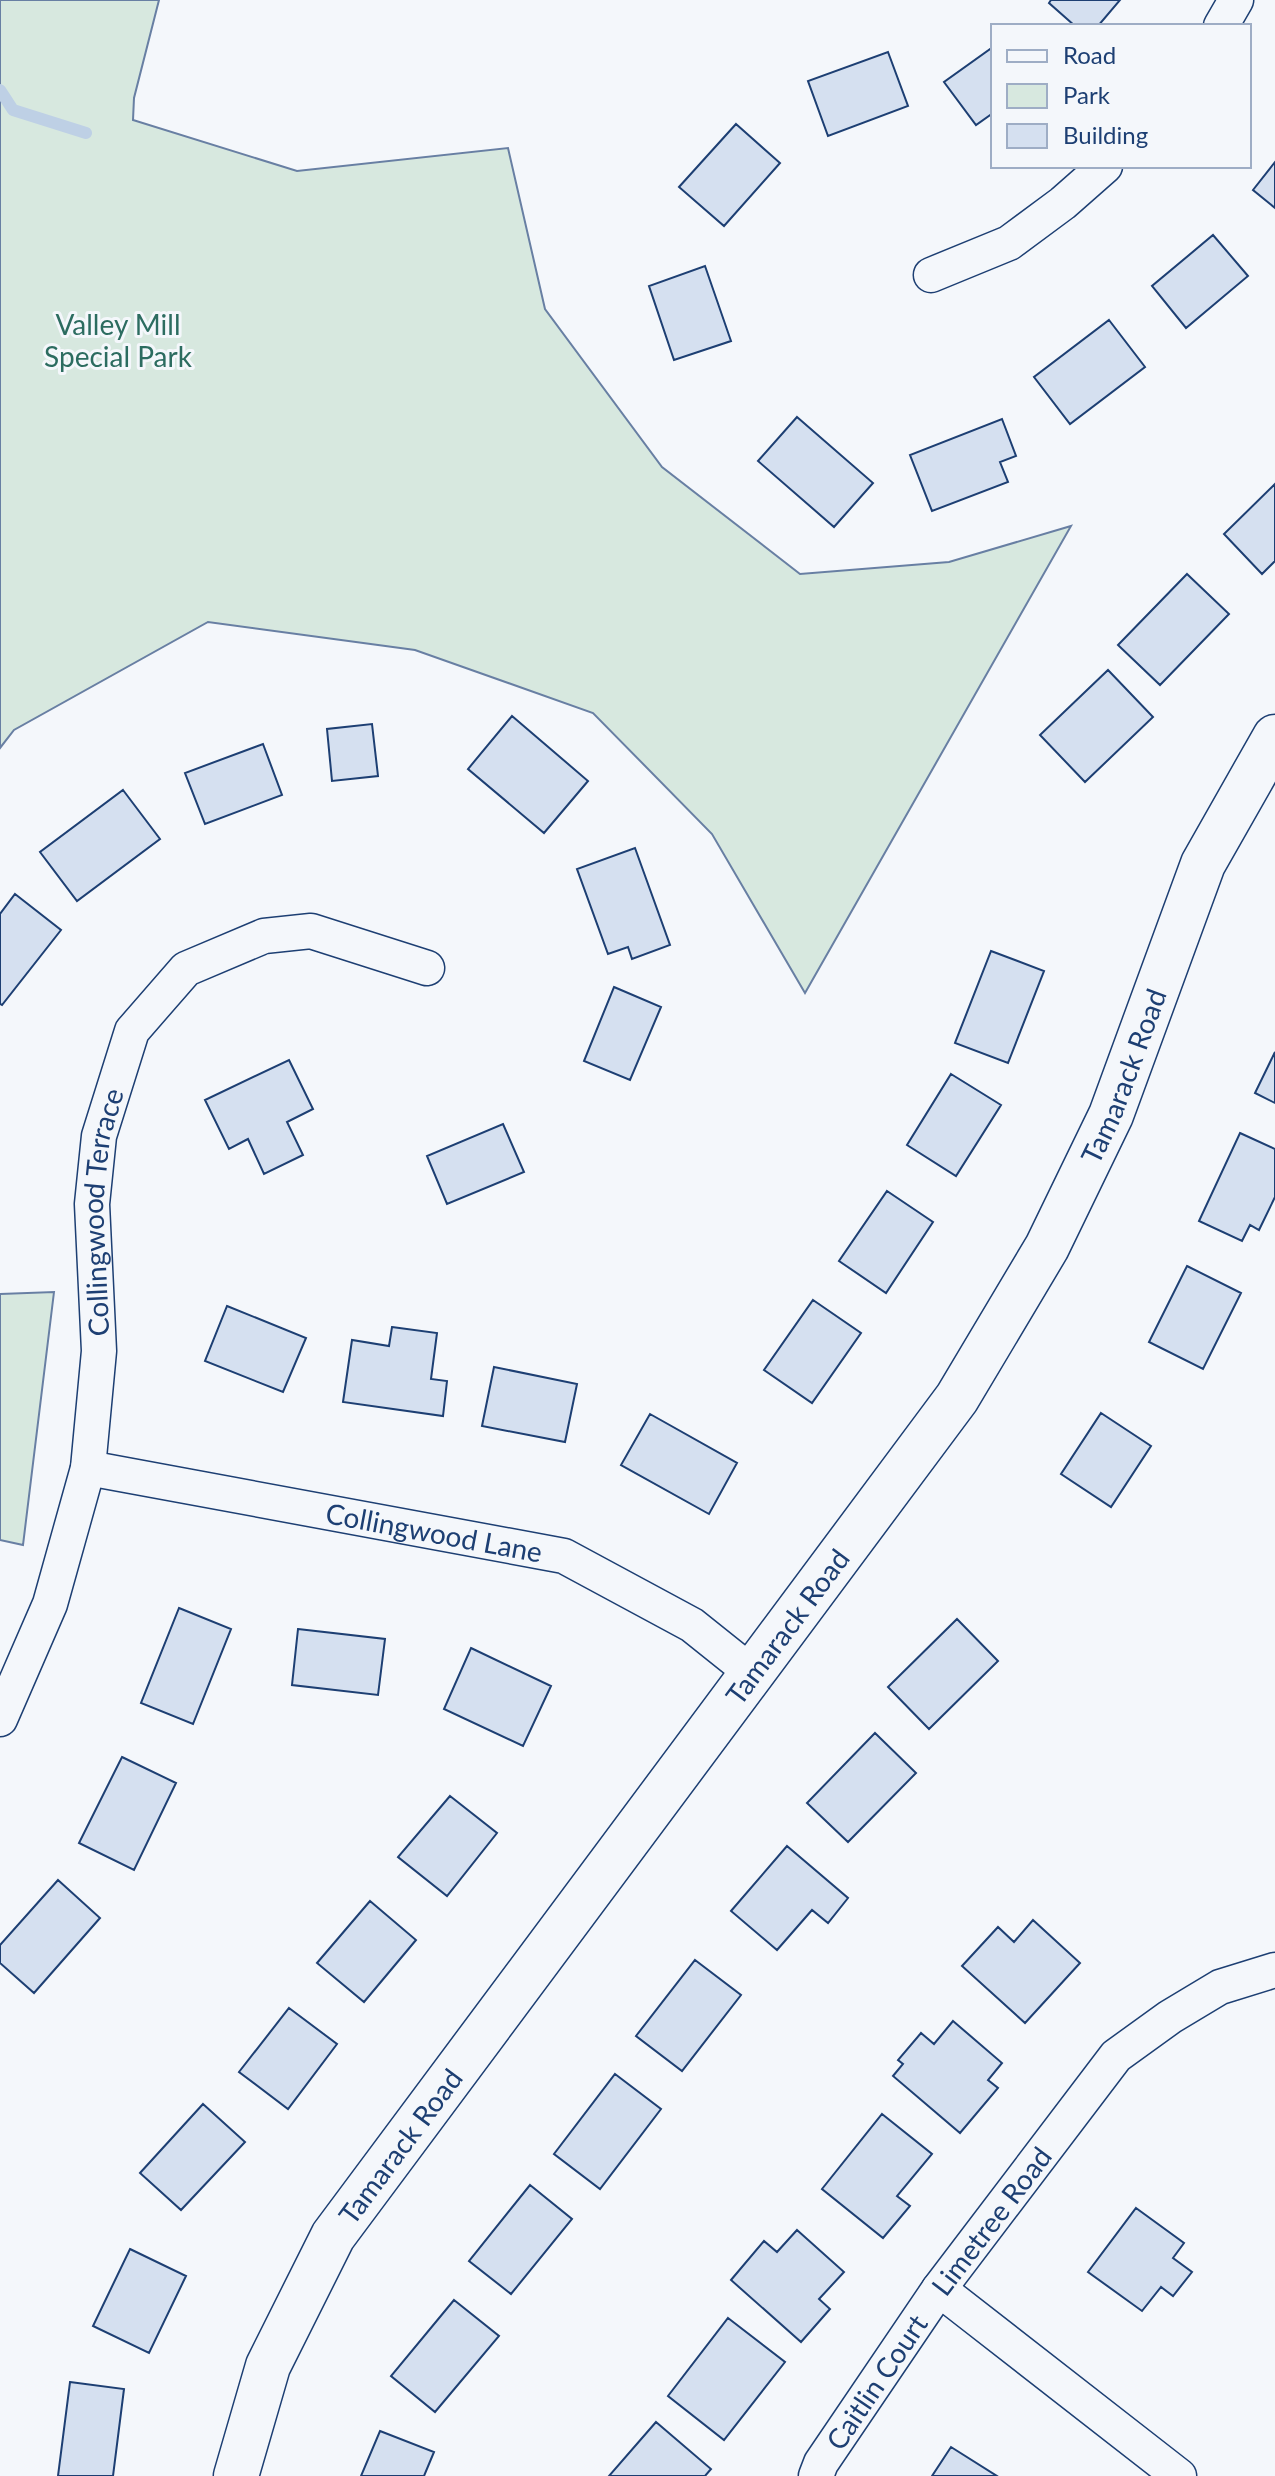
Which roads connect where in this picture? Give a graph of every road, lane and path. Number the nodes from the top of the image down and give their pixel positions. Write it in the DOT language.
graph roads {
  1 [pos="1236,0"];
  2 [pos="1222,24"];
  3 [pos="1103,168"];
  4 [pos="931,275"];
  5 [pos="1275,737"];
  6 [pos="427,968"];
  7 [pos="88,1468"];
  8 [pos="752,1673"];
  9 [pos="0,1719"];
  10 [pos="1275,1970"];
  11 [pos="939,2289"];
  12 [pos="236,2476"];
  13 [pos="816,2476"];
  14 [pos="1179,2476"];
  1 -- 2 [label="street"];
  3 -- 4 [label="street"];
  5 -- 8 [label="street, Tamarack Road"];
  6 -- 7 [label="street, Collingwood Terrace"];
  7 -- 8 [label="street, Collingwood Lane"];
  7 -- 9 [label="street, Collingwood Terrace"];
  8 -- 12 [label="street, Tamarack Road"];
  10 -- 11 [label="street, Limetree Road"];
  11 -- 13 [label="street, Caitlin Court"];
  11 -- 14 [label="street, Limetree Road"];
}
